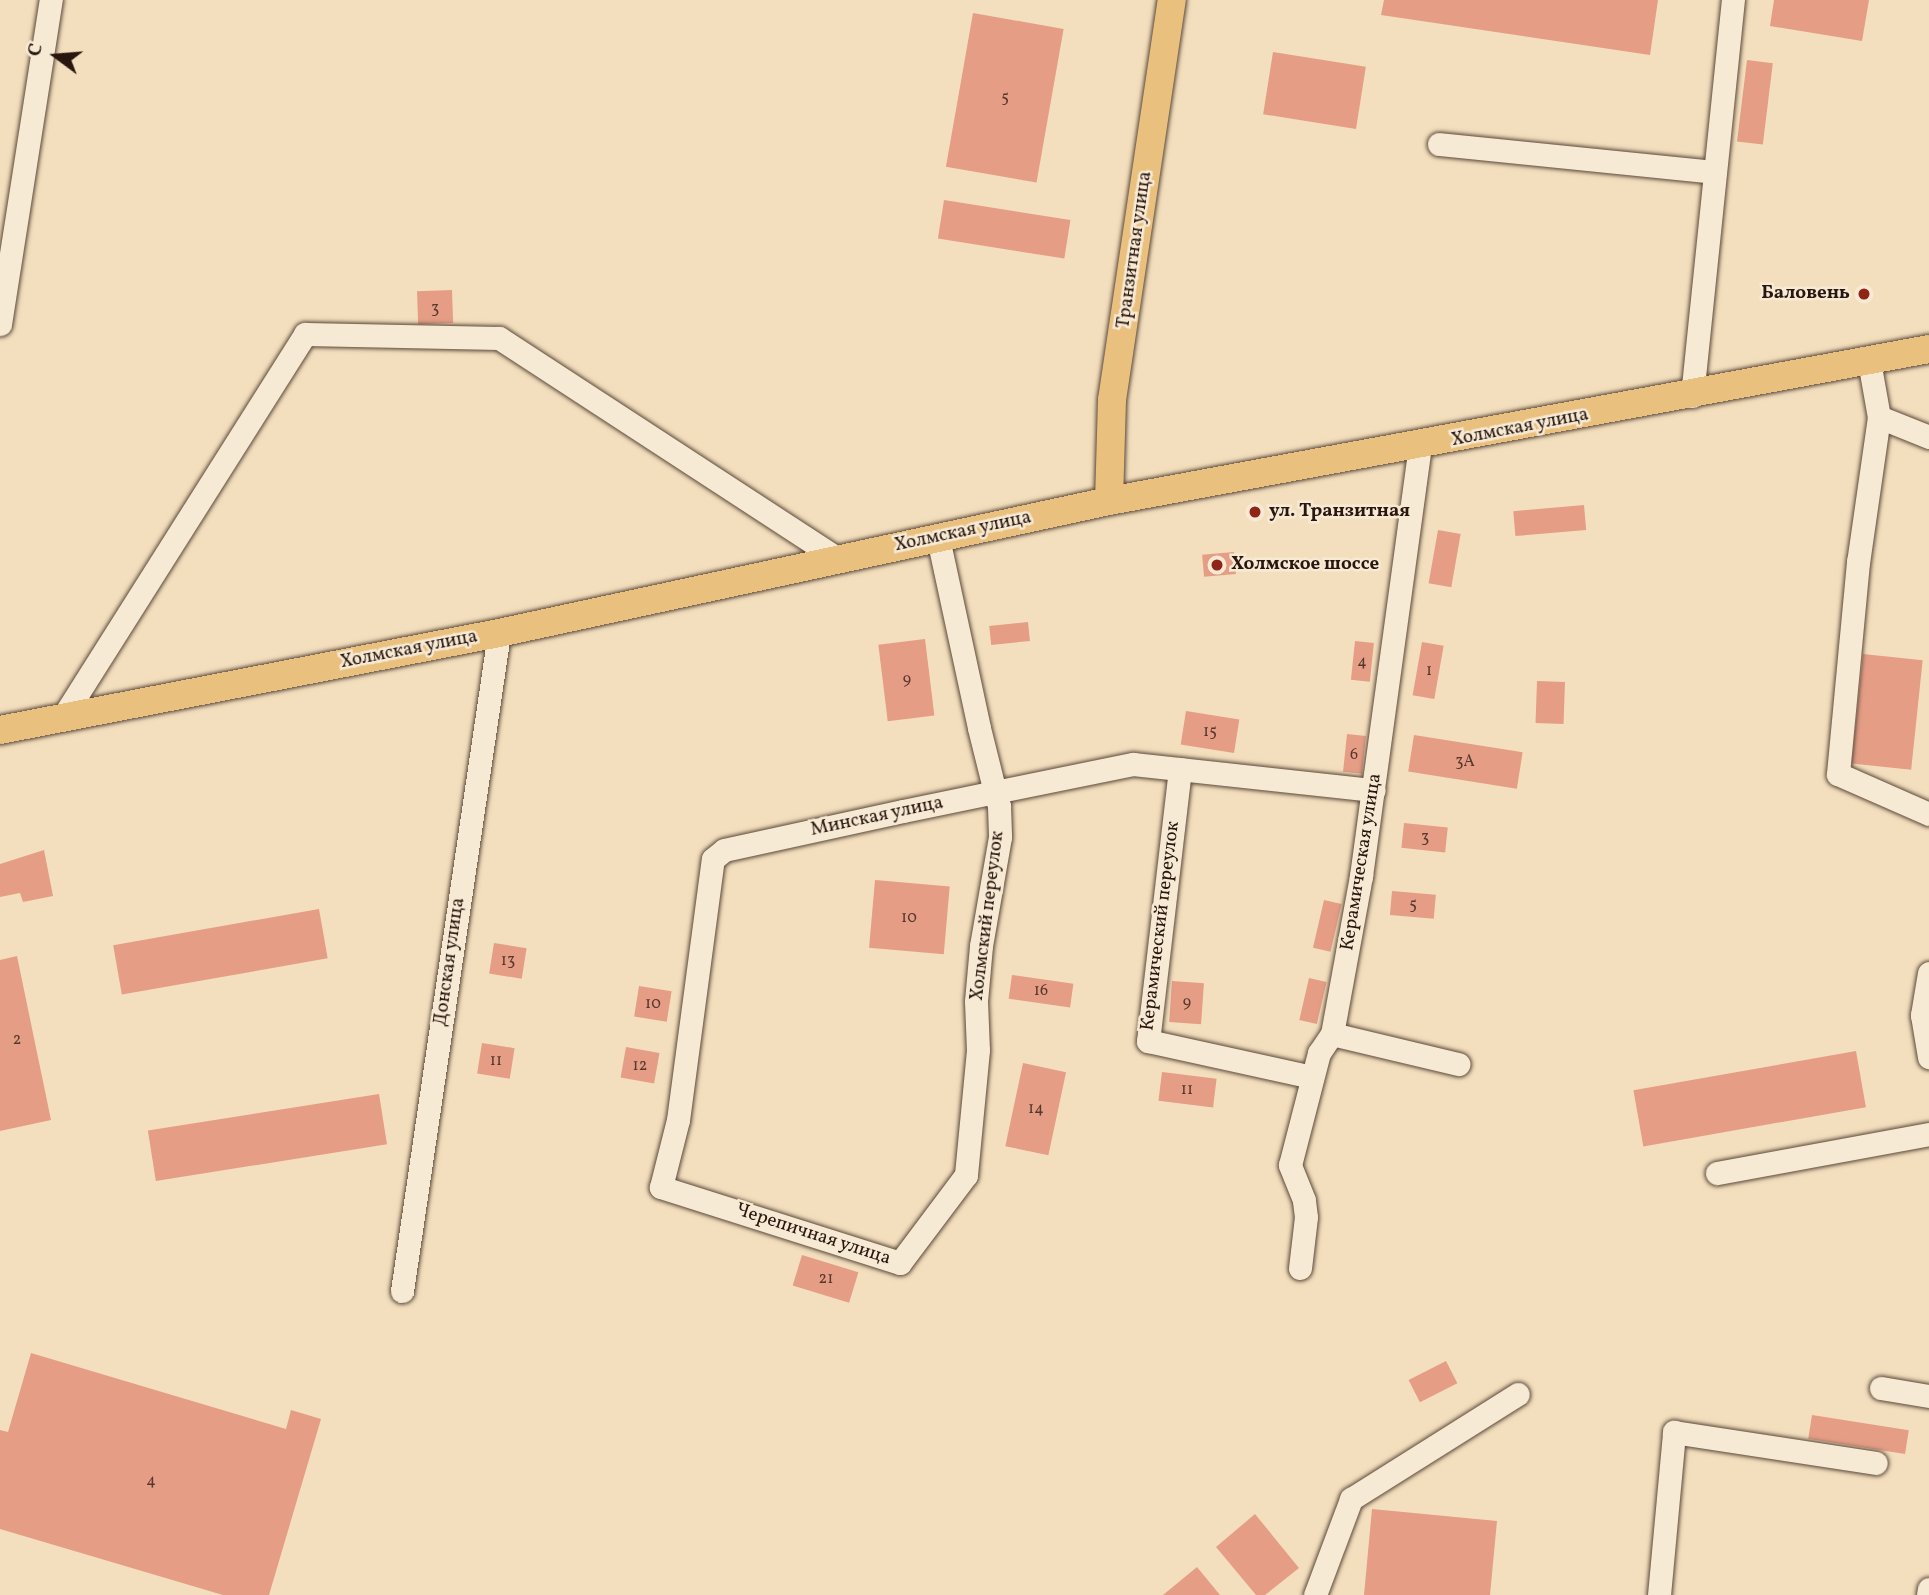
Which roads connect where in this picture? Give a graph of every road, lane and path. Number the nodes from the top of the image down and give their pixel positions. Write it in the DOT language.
graph roads {
  1 [pos="51,0"];
  2 [pos="1172,0"];
  3 [pos="1733,0"];
  4 [pos="1439,144"];
  5 [pos="1715,172"];
  6 [pos="0,324"];
  7 [pos="1929,349"];
  8 [pos="1869,361"];
  9 [pos="1692,396"];
  10 [pos="1879,417"];
  11 [pos="1929,437"];
  12 [pos="1420,446"];
  13 [pos="1109,501"];
  14 [pos="938,538"];
  15 [pos="838,559"];
  16 [pos="499,633"];
  17 [pos="63,717"];
  18 [pos="0,730"];
  19 [pos="1180,769"];
  20 [pos="1374,790"];
  21 [pos="995,792"];
  22 [pos="1929,814"];
  23 [pos="1929,972"];
  24 [pos="1332,1034"];
  25 [pos="1929,1057"];
  26 [pos="1458,1064"];
  27 [pos="1312,1077"];
  28 [pos="1929,1134"];
  29 [pos="1717,1173"];
  30 [pos="965,1175"];
  31 [pos="661,1187"];
  32 [pos="1300,1268"];
  33 [pos="402,1291"];
  34 [pos="1881,1388"];
  35 [pos="1518,1394"];
  36 [pos="1929,1396"];
  37 [pos="1877,1463"];
  38 [pos="1929,1589"];
  39 [pos="1315,1595"];
  40 [pos="1659,1595"];
  41 [pos="1928,1595"];
  1 -- 6 [label="street"];
  2 -- 13 [label="main road, Транзитная улица"];
  3 -- 5 [label="street"];
  4 -- 5 [label="street"];
  5 -- 9 [label="street"];
  7 -- 8 [label="main road, Холмская улица"];
  8 -- 9 [label="main road, Холмская улица"];
  8 -- 10 [label="street"];
  9 -- 12 [label="main road, Холмская улица"];
  10 -- 11 [label="street"];
  10 -- 22 [label="street"];
  12 -- 13 [label="main road, Холмская улица"];
  12 -- 20 [label="street, Керамическая улица"];
  13 -- 14 [label="main road, Холмская улица"];
  14 -- 15 [label="main road, Холмская улица"];
  14 -- 21 [label="street, Холмский переулок"];
  15 -- 16 [label="main road, Холмская улица"];
  15 -- 17 [label="street"];
  16 -- 17 [label="main road, Холмская улица"];
  16 -- 33 [label="street, Донская улица"];
  17 -- 18 [label="main road, Холмская улица"];
  19 -- 20 [label="street, Минская улица"];
  19 -- 21 [label="street, Минская улица"];
  19 -- 27 [label="street, Керамический переулок"];
  20 -- 24 [label="street, Керамическая улица"];
  21 -- 30 [label="street, Холмский переулок"];
  21 -- 31 [label="street, Минская улица"];
  23 -- 25 [label="street"];
  24 -- 26 [label="street"];
  24 -- 27 [label="street, Керамическая улица"];
  27 -- 32 [label="street, Керамическая улица"];
  28 -- 29 [label="street"];
  30 -- 31 [label="street, Черепичная улица"];
  34 -- 36 [label="street"];
  35 -- 39 [label="street"];
  37 -- 40 [label="street"];
  38 -- 41 [label="street"];
}
